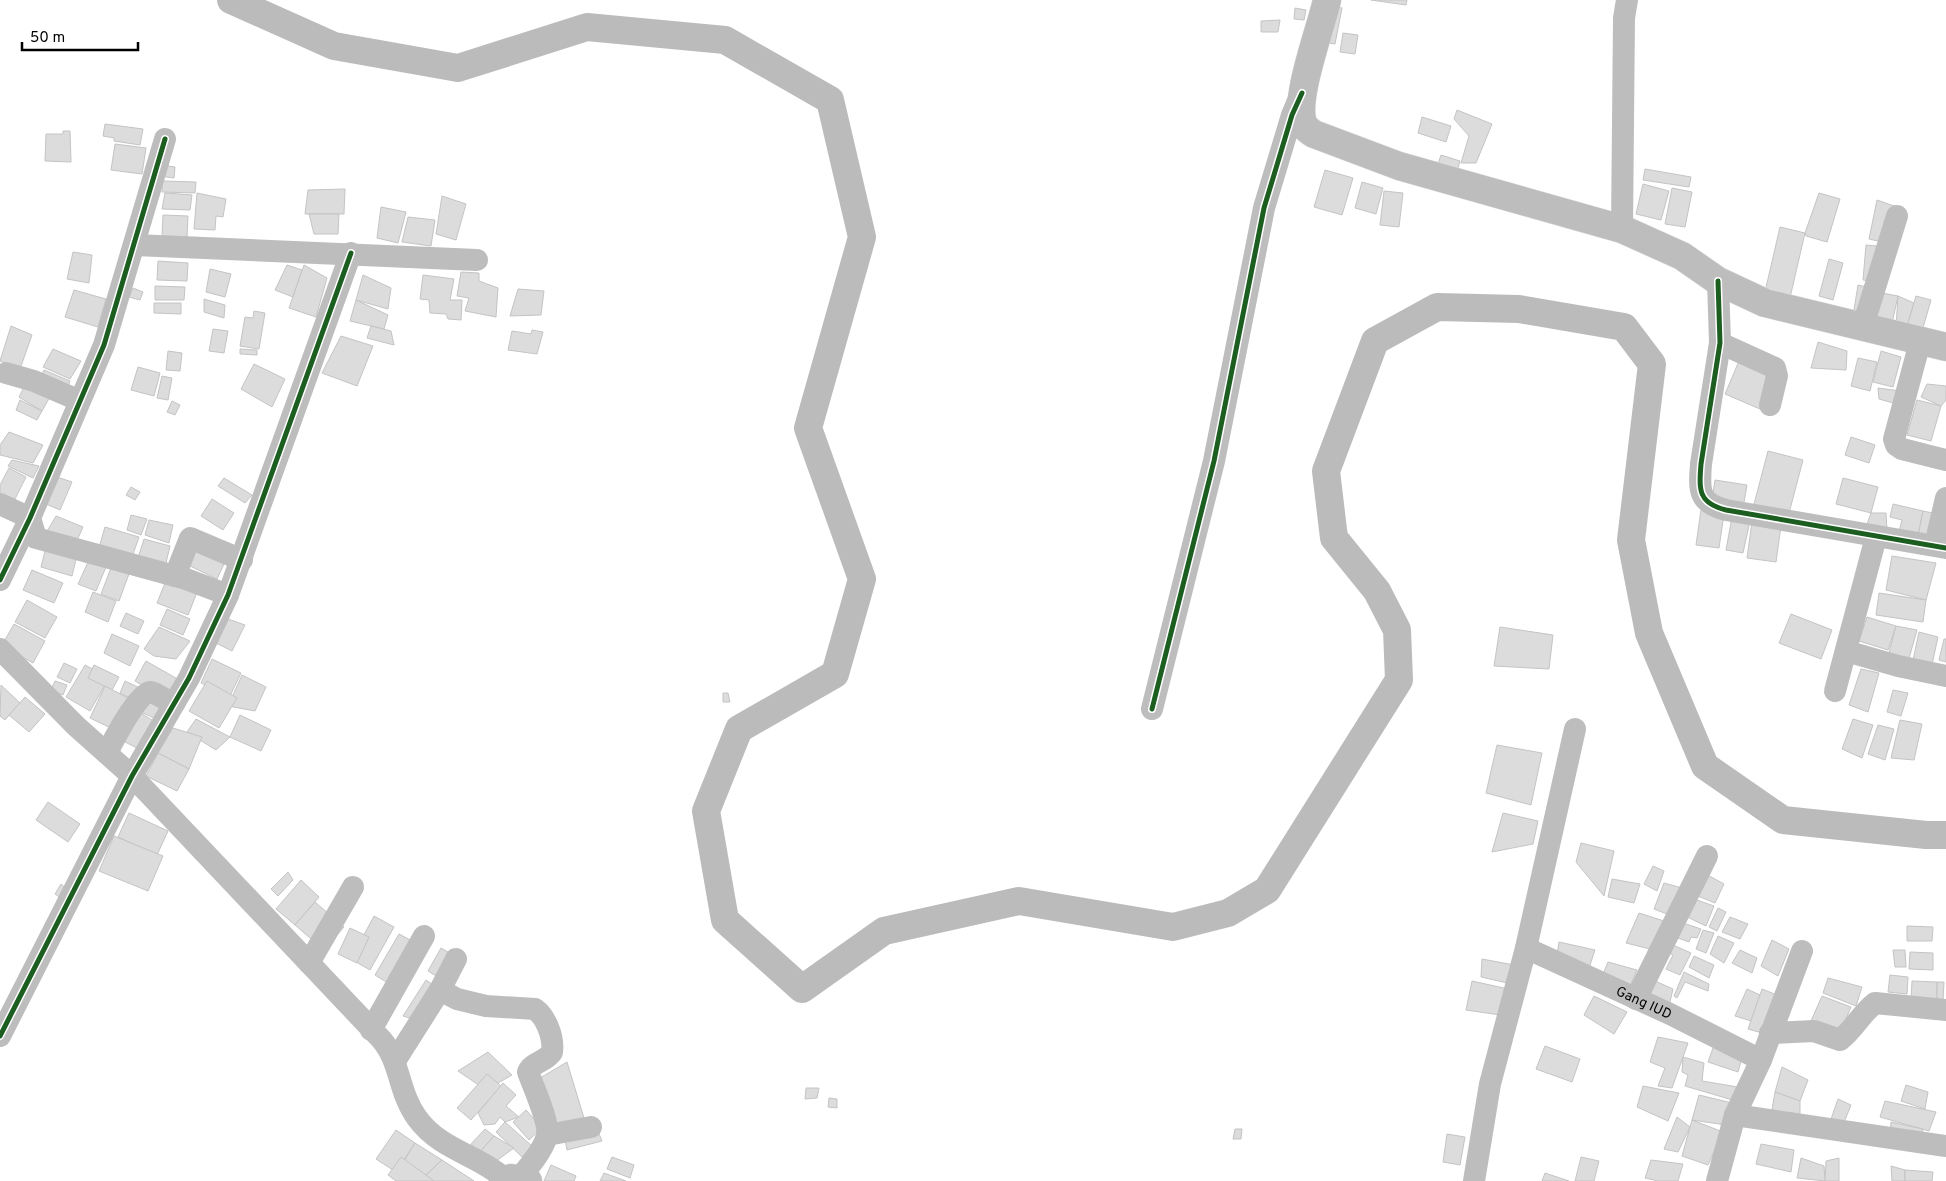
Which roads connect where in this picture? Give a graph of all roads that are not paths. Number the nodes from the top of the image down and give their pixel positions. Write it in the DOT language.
graph roads {
  1 [pos="1328,0"];
  2 [pos="1627,0"];
  3 [pos="1302,93"];
  4 [pos="1308,130"];
  5 [pos="165,139"];
  6 [pos="1282,150"];
  7 [pos="1897,216"];
  8 [pos="1622,229"];
  9 [pos="135,245"];
  10 [pos="351,252"];
  11 [pos="477,260"];
  12 [pos="1718,280"];
  13 [pos="1863,326"];
  14 [pos="1720,343"];
  15 [pos="1933,344"];
  16 [pos="6,373"];
  17 [pos="78,400"];
  18 [pos="1770,405"];
  19 [pos="1946,460"];
  20 [pos="1946,498"];
  21 [pos="0,504"];
  22 [pos="30,518"];
  23 [pos="1876,537"];
  24 [pos="1941,547"];
  25 [pos="242,560"];
  26 [pos="175,576"];
  27 [pos="0,580"];
  28 [pos="228,595"];
  29 [pos="0,649"];
  30 [pos="1846,651"];
  31 [pos="1946,676"];
  32 [pos="1835,691"];
  33 [pos="175,702"];
  34 [pos="1152,709"];
  35 [pos="1575,729"];
  36 [pos="107,753"];
  37 [pos="132,776"];
  38 [pos="1707,856"];
  39 [pos="353,887"];
  40 [pos="424,936"];
  41 [pos="1526,948"];
  42 [pos="1802,951"];
  43 [pos="456,959"];
  44 [pos="309,962"];
  45 [pos="440,990"];
  46 [pos="1636,999"];
  47 [pos="1946,1010"];
  48 [pos="371,1030"];
  49 [pos="1770,1033"];
  50 [pos="0,1036"];
  51 [pos="1761,1060"];
  52 [pos="394,1061"];
  53 [pos="1735,1115"];
  54 [pos="591,1127"];
  55 [pos="547,1135"];
  56 [pos="1946,1146"];
  57 [pos="513,1180"];
  58 [pos="1474,1181"];
  59 [pos="1717,1181"];
  1 -- 3 [label="main road"];
  2 -- 8 [label="street"];
  3 -- 4 [label="main road"];
  3 -- 6 [label="street"];
  4 -- 6 [label="street"];
  4 -- 8 [label="main road"];
  5 -- 9 [label="street"];
  6 -- 34 [label="street"];
  7 -- 13 [label="street"];
  8 -- 12 [label="main road"];
  9 -- 10 [label="street"];
  9 -- 17 [label="street"];
  10 -- 11 [label="street"];
  10 -- 25 [label="street"];
  12 -- 13 [label="main road"];
  12 -- 14 [label="street"];
  13 -- 15 [label="main road"];
  14 -- 18 [label="street"];
  14 -- 23 [label="street"];
  15 -- 19 [label="street"];
  16 -- 17 [label="street"];
  17 -- 22 [label="street"];
  20 -- 24 [label="street"];
  21 -- 22 [label="street"];
  22 -- 26 [label="street"];
  22 -- 27 [label="street"];
  23 -- 24 [label="street"];
  23 -- 30 [label="street"];
  25 -- 26 [label="street"];
  25 -- 28 [label="street"];
  26 -- 28 [label="street"];
  28 -- 33 [label="street"];
  29 -- 36 [label="street"];
  30 -- 31 [label="street"];
  30 -- 32 [label="street"];
  33 -- 36 [label="street"];
  33 -- 37 [label="street"];
  35 -- 41 [label="street"];
  36 -- 37 [label="street"];
  37 -- 44 [label="street"];
  37 -- 50 [label="street"];
  38 -- 46 [label="street"];
  39 -- 44 [label="street"];
  40 -- 48 [label="street"];
  41 -- 46 [label="street, Gang IUD"];
  41 -- 58 [label="street"];
  42 -- 49 [label="street"];
  43 -- 45 [label="street"];
  44 -- 48 [label="street"];
  45 -- 52 [label="street"];
  45 -- 55 [label="street"];
  46 -- 51 [label="street, Gang IUD"];
  47 -- 49 [label="street"];
  48 -- 52 [label="street"];
  49 -- 51 [label="street"];
  51 -- 53 [label="street"];
  52 -- 57 [label="street"];
  53 -- 56 [label="street"];
  53 -- 59 [label="street"];
  54 -- 55 [label="street"];
  55 -- 57 [label="street"];
}
